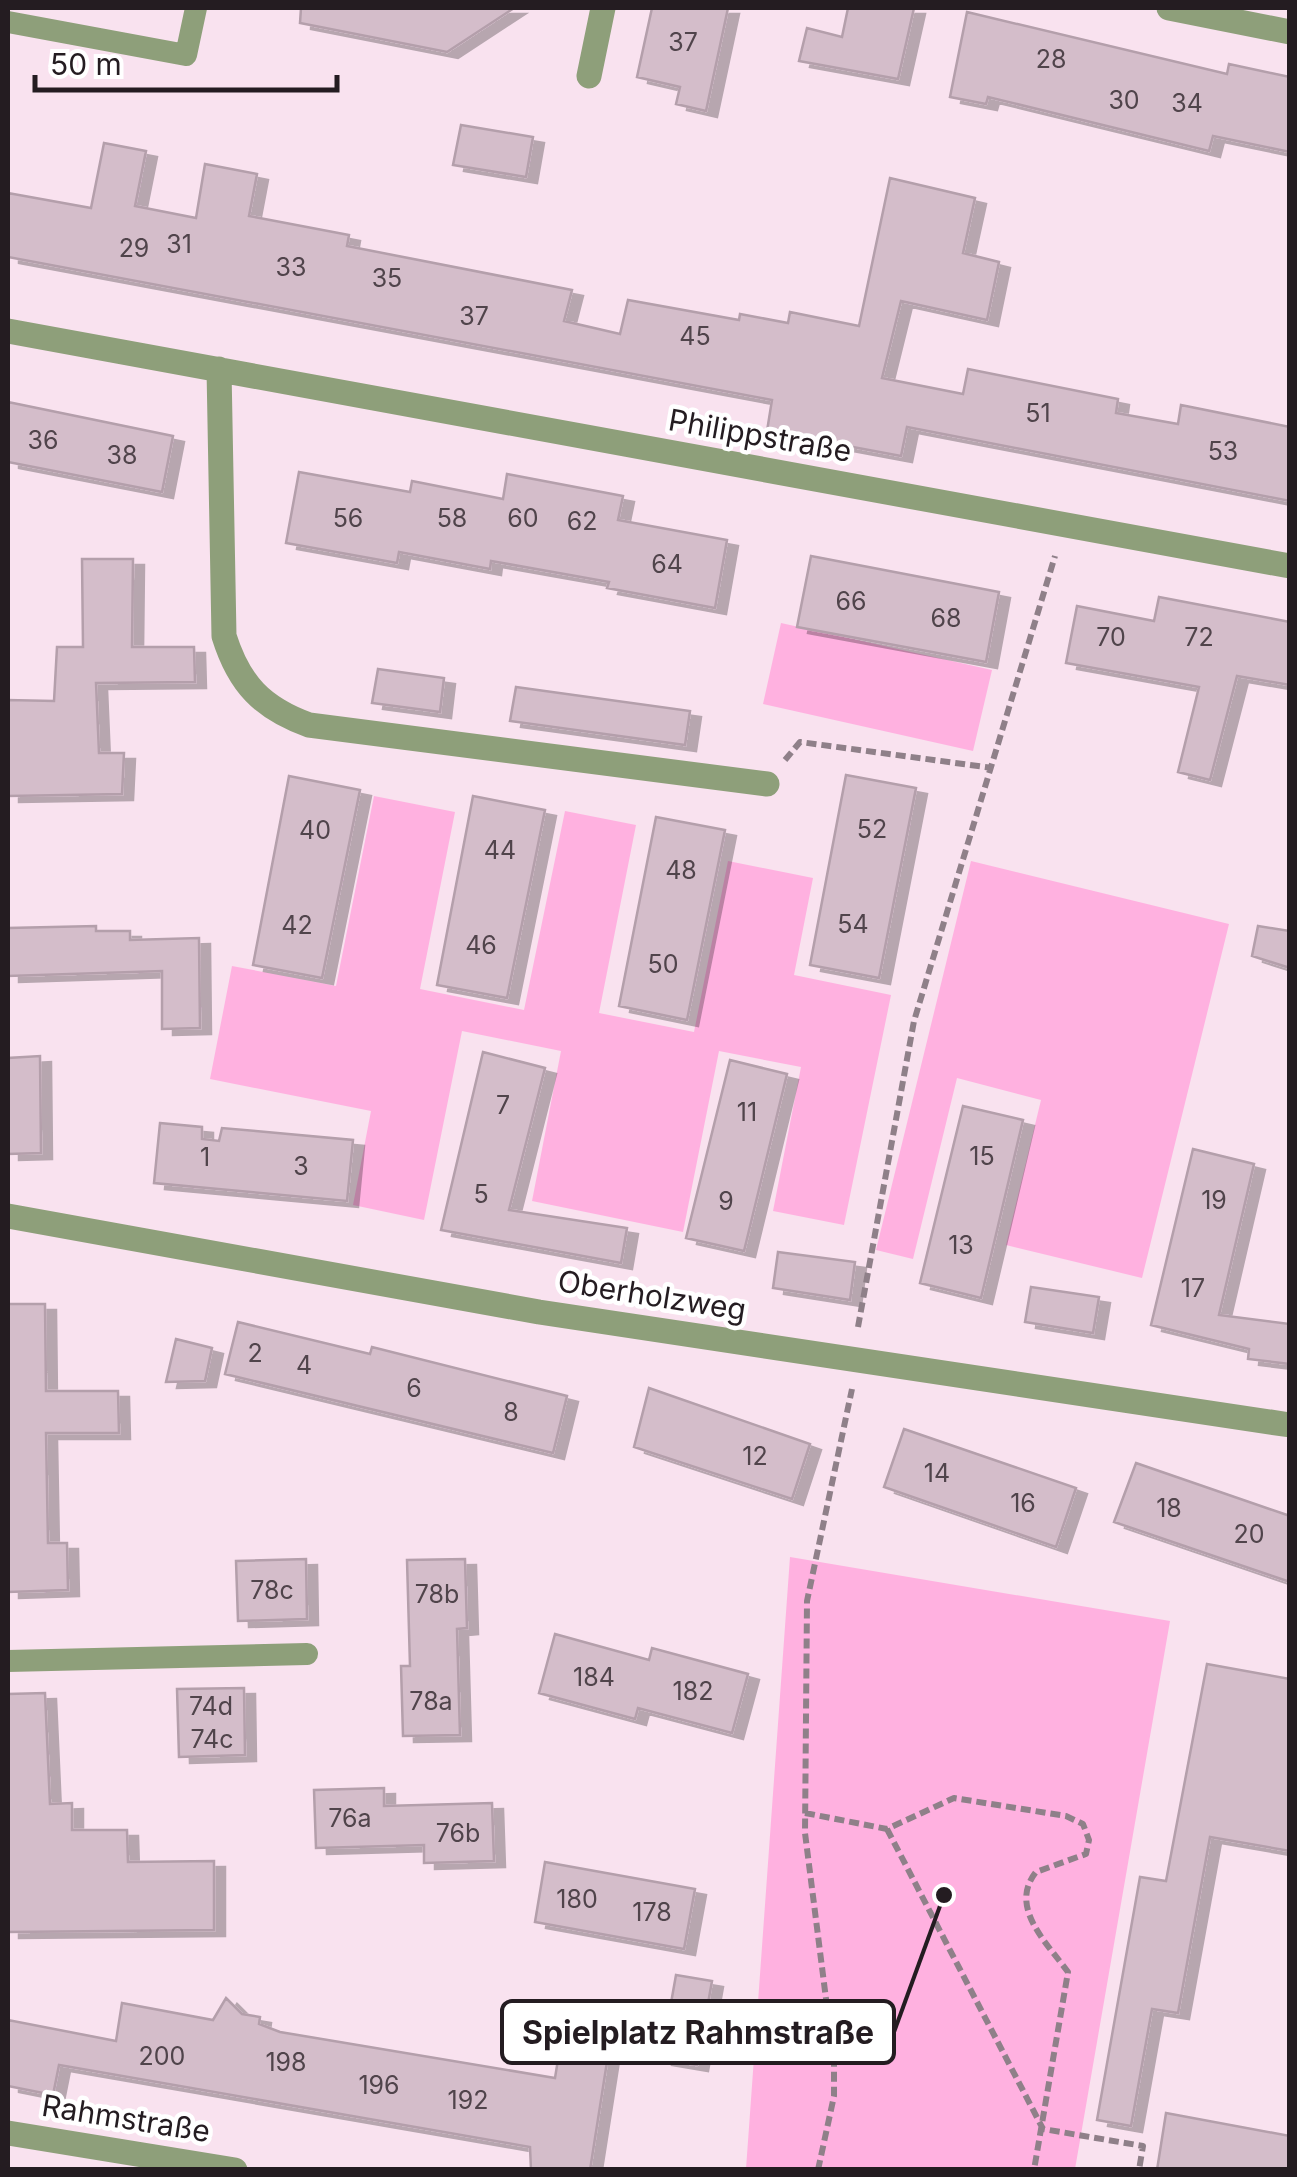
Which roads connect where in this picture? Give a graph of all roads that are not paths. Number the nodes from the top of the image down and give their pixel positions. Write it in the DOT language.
graph roads {
  1 [pos="196,8"];
  2 [pos="604,8"];
  3 [pos="1168,8"];
  4 [pos="8,22"];
  5 [pos="1290,32"];
  6 [pos="589,76"];
  7 [pos="8,331"];
  8 [pos="219,369"];
  9 [pos="1290,566"];
  10 [pos="767,784"];
  11 [pos="8,1216"];
  12 [pos="1290,1425"];
  13 [pos="307,1654"];
  14 [pos="8,1661"];
  15 [pos="8,2132"];
  16 [pos="235,2170"];
  1 -- 4 [label="lane"];
  2 -- 6 [label="street"];
  3 -- 5 [label="street"];
  7 -- 8 [label="street, Philippstraße"];
  8 -- 9 [label="street, Philippstraße"];
  8 -- 10 [label="street"];
  11 -- 12 [label="street, Oberholzweg"];
  13 -- 14 [label="lane"];
  15 -- 16 [label="street, Rahmstraße"];
}
